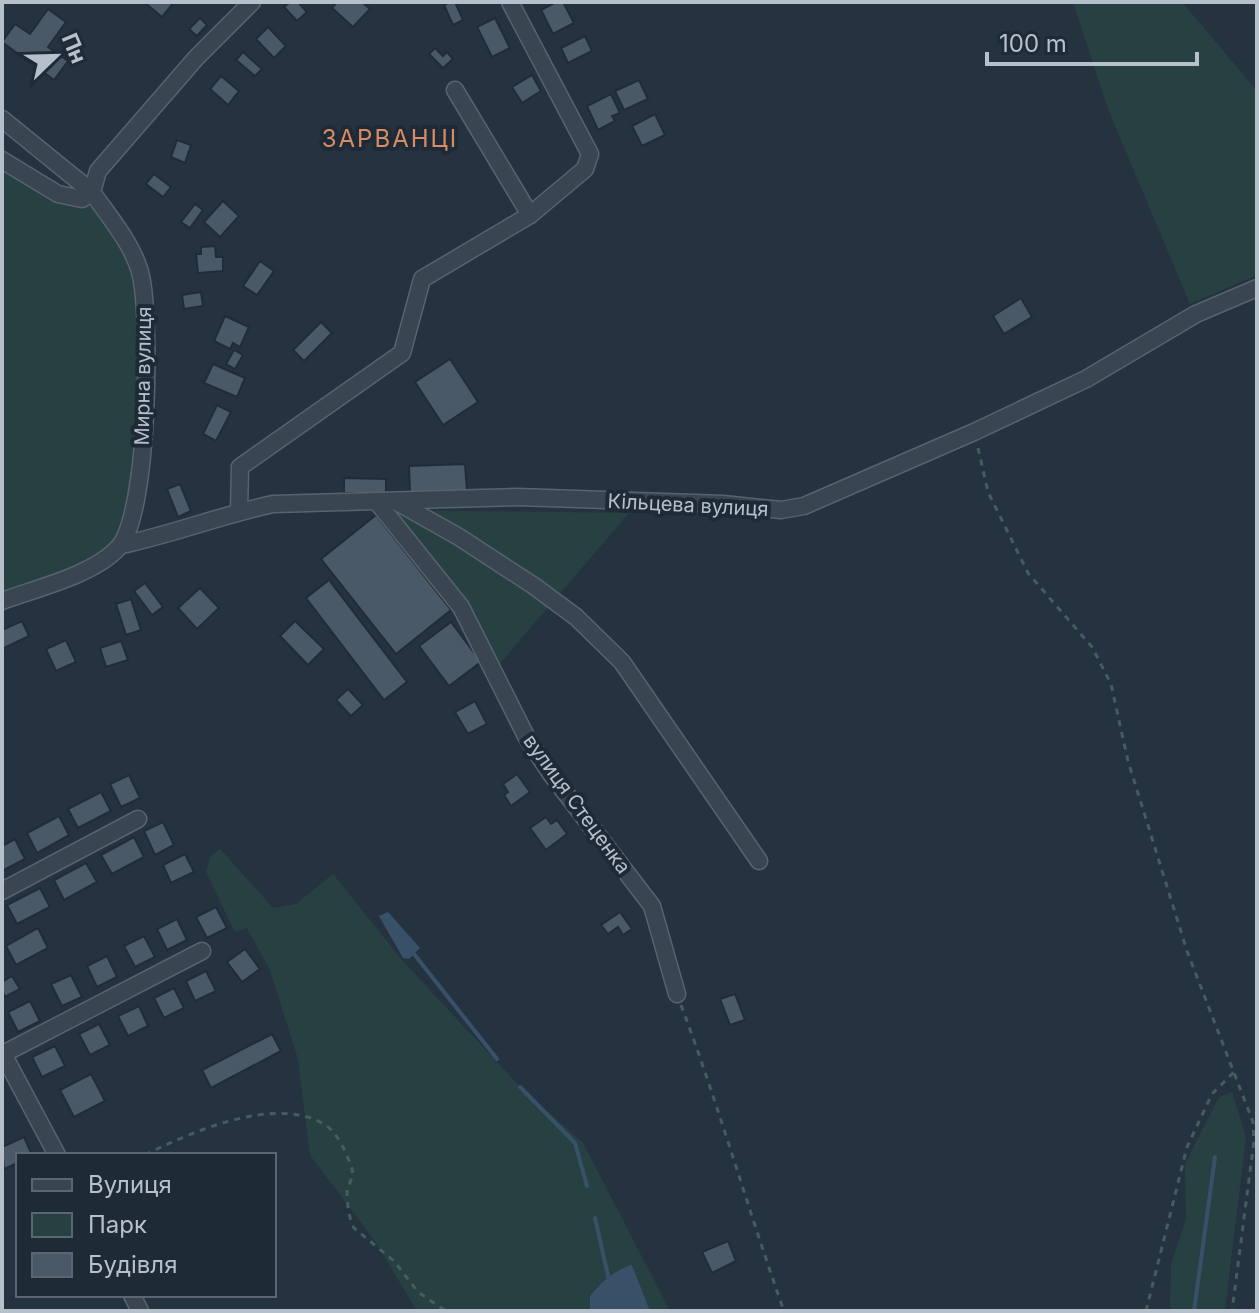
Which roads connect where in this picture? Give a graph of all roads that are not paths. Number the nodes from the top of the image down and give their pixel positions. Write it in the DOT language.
graph roads {
  1 [pos="252,2"];
  2 [pos="510,2"];
  3 [pos="455,90"];
  4 [pos="2,119"];
  5 [pos="2,160"];
  6 [pos="92,192"];
  7 [pos="530,215"];
  8 [pos="1257,288"];
  9 [pos="377,502"];
  10 [pos="396,502"];
  11 [pos="239,511"];
  12 [pos="122,545"];
  13 [pos="2,601"];
  14 [pos="138,819"];
  15 [pos="759,861"];
  16 [pos="2,891"];
  17 [pos="202,951"];
  18 [pos="677,994"];
  19 [pos="2,1053"];
  20 [pos="56,1153"];
  1 -- 6 [label="street"];
  2 -- 7 [label="street"];
  3 -- 7 [label="street"];
  4 -- 6 [label="street, Мирна вулиця"];
  5 -- 6 [label="street"];
  6 -- 12 [label="street, Мирна вулиця"];
  7 -- 11 [label="street"];
  8 -- 10 [label="street, Кільцева вулиця"];
  9 -- 10 [label="street, Кільцева вулиця"];
  9 -- 11 [label="street, Кільцева вулиця"];
  9 -- 18 [label="street, вулиця Стеценка"];
  10 -- 15 [label="street"];
  11 -- 12 [label="street, Кільцева вулиця"];
  12 -- 13 [label="street"];
  14 -- 16 [label="street"];
  17 -- 19 [label="street"];
  19 -- 20 [label="street"];
}
